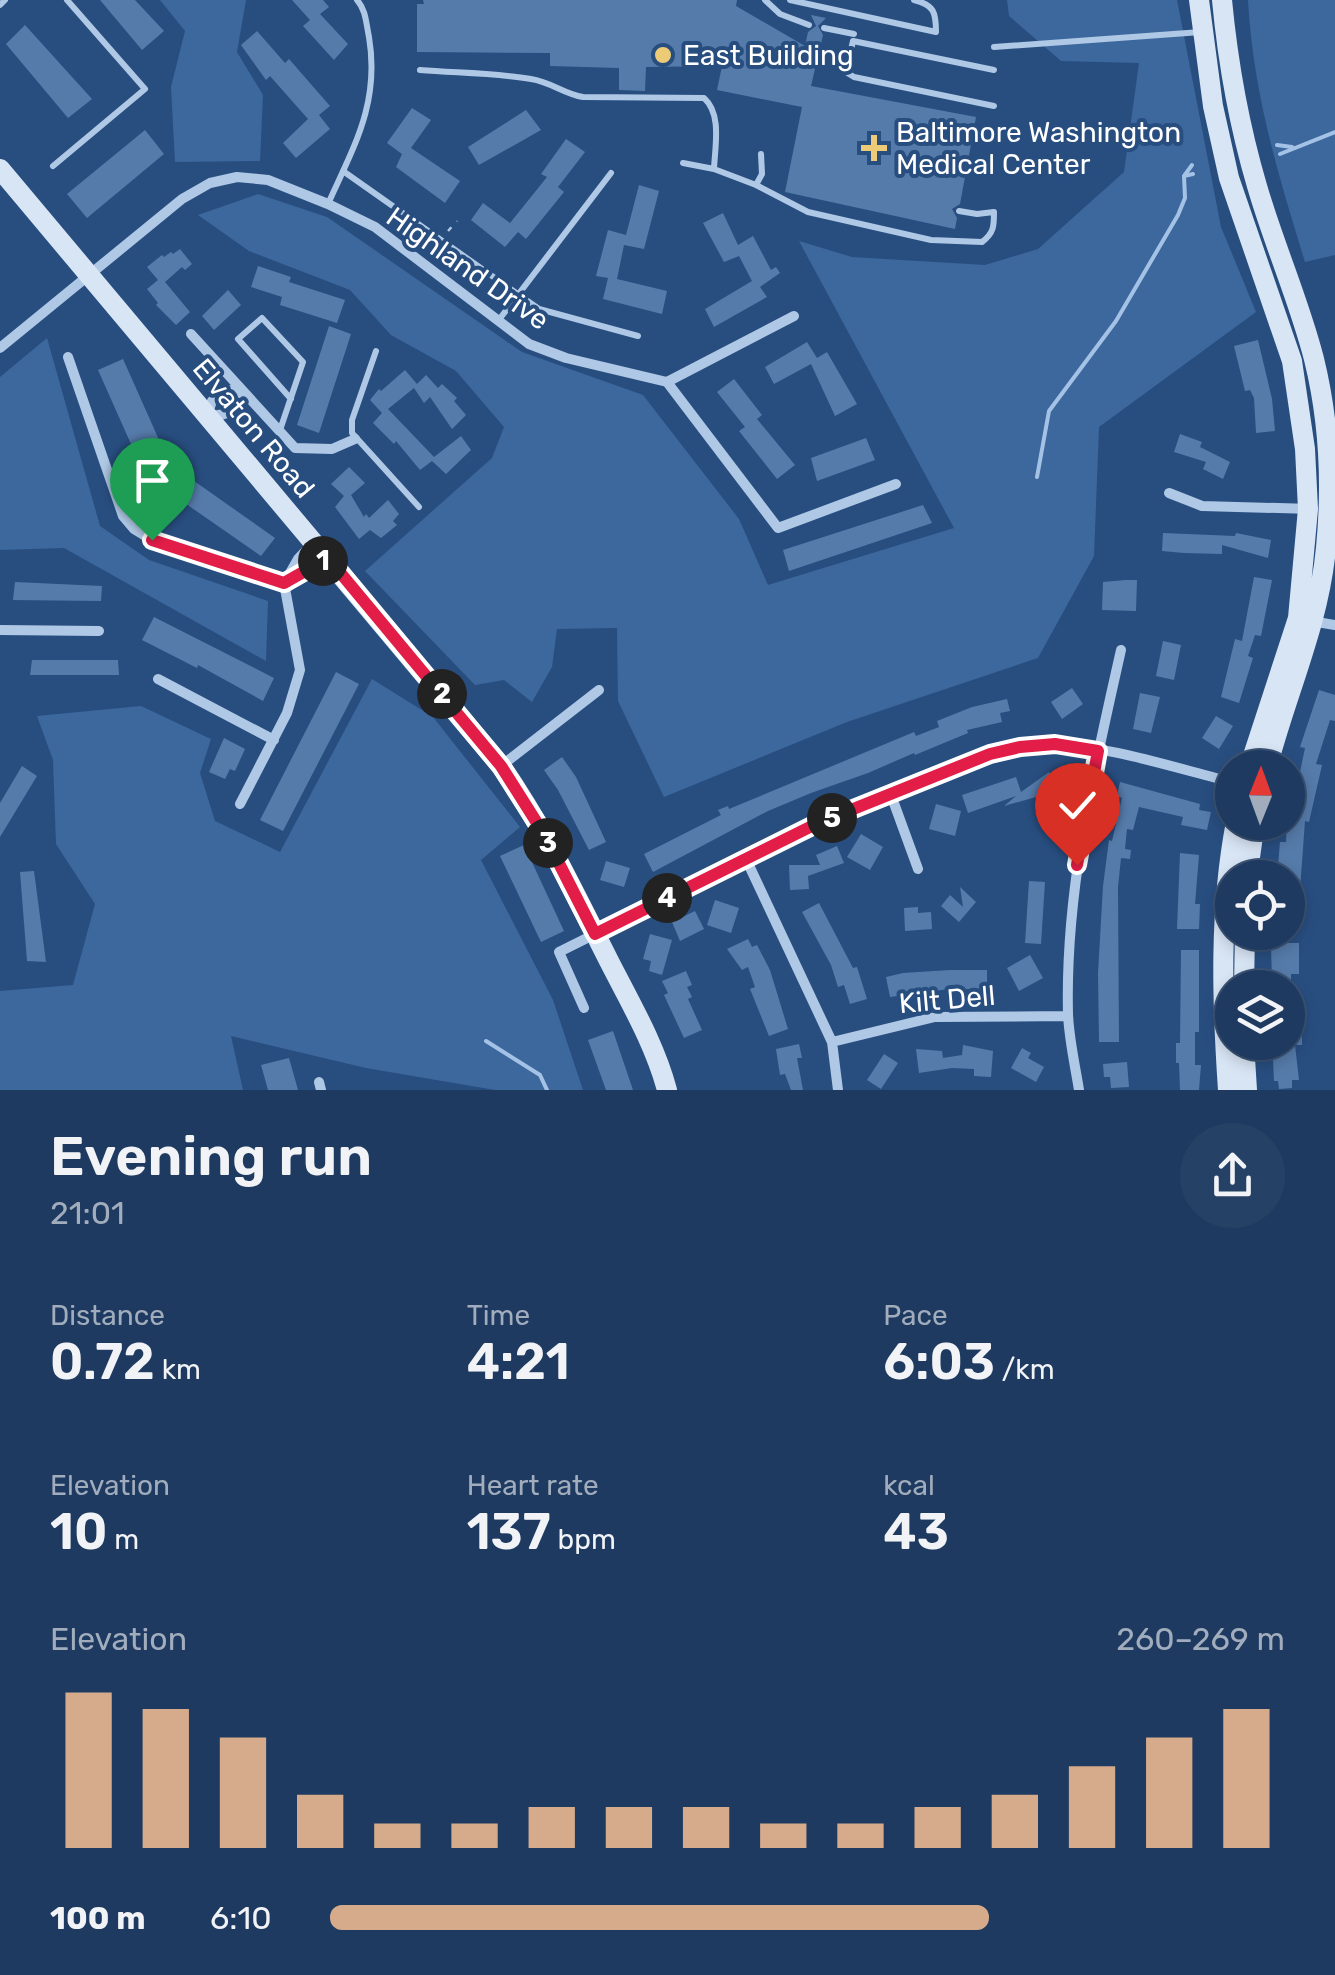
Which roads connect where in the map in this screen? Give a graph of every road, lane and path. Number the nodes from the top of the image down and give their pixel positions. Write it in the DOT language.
graph roads {
  1 [pos="67,0"];
  2 [pos="357,0"];
  3 [pos="765,0"];
  4 [pos="790,0"];
  5 [pos="914,0"];
  6 [pos="1199,0"];
  7 [pos="1222,0"];
  8 [pos="800,5"];
  9 [pos="858,16"];
  10 [pos="793,22"];
  11 [pos="809,25"];
  12 [pos="824,28"];
  13 [pos="1225,30"];
  14 [pos="1202,32"];
  15 [pos="854,37"];
  16 [pos="994,47"];
  17 [pos="420,70"];
  18 [pos="994,70"];
  19 [pos="994,106"];
  20 [pos="762,154"];
  21 [pos="683,163"];
  22 [pos="53,166"];
  23 [pos="714,169"];
  24 [pos="0,170"];
  25 [pos="343,171"];
  26 [pos="611,173"];
  27 [pos="756,185"];
  28 [pos="328,204"];
  29 [pos="959,211"];
  30 [pos="457,221"];
  31 [pos="442,238"];
  32 [pos="88,273"];
  33 [pos="520,292"];
  34 [pos="794,316"];
  35 [pos="1302,319"];
  36 [pos="498,322"];
  37 [pos="1282,328"];
  38 [pos="191,334"];
  39 [pos="638,336"];
  40 [pos="0,348"];
  41 [pos="376,352"];
  42 [pos="68,357"];
  43 [pos="667,382"];
  44 [pos="1327,386"];
  45 [pos="242,390"];
  46 [pos="1298,390"];
  47 [pos="291,398"];
  48 [pos="207,416"];
  49 [pos="280,433"];
  50 [pos="355,439"];
  51 [pos="896,484"];
  52 [pos="1170,493"];
  53 [pos="419,507"];
  54 [pos="1318,509"];
  55 [pos="321,550"];
  56 [pos="284,583"];
  57 [pos="1315,621"];
  58 [pos="0,630"];
  59 [pos="99,631"];
  60 [pos="1121,650"];
  61 [pos="158,678"];
  62 [pos="599,690"];
  63 [pos="274,740"];
  64 [pos="1257,750"];
  65 [pos="1272,750"];
  66 [pos="1098,751"];
  67 [pos="501,766"];
  68 [pos="1215,778"];
  69 [pos="891,795"];
  70 [pos="240,804"];
  71 [pos="1233,840"];
  72 [pos="746,858"];
  73 [pos="918,869"];
  74 [pos="595,934"];
  75 [pos="584,1008"];
  76 [pos="1068,1016"];
  77 [pos="832,1042"];
  78 [pos="1245,1060"];
  79 [pos="667,1090"];
  80 [pos="838,1090"];
  81 [pos="1079,1090"];
  82 [pos="1228,1090"];
  83 [pos="1247,1090"];
  1 -- 22 [label="lane"];
  2 -- 25 [label="lane"];
  3 -- 10 [label="lane"];
  4 -- 8 [label="lane"];
  5 -- 9 [label="lane"];
  6 -- 14 [label="street"];
  7 -- 13 [label="street"];
  8 -- 9 [label="lane"];
  8 -- 10 [label="lane"];
  9 -- 15 [label="lane"];
  10 -- 11 [label="lane"];
  12 -- 15 [label="lane"];
  13 -- 14 [label="street"];
  13 -- 35 [label="street"];
  14 -- 16 [label="lane"];
  14 -- 37 [label="street"];
  15 -- 18 [label="lane"];
  15 -- 19 [label="lane"];
  17 -- 23 [label="lane"];
  20 -- 27 [label="lane"];
  21 -- 23 [label="lane"];
  23 -- 27 [label="lane"];
  24 -- 32 [label="street, Elvaton Road"];
  25 -- 28 [label="lane"];
  25 -- 31 [label="lane"];
  26 -- 33 [label="lane"];
  27 -- 29 [label="lane"];
  28 -- 32 [label="street, Highland Drive"];
  28 -- 36 [label="street, Highland Drive"];
  30 -- 31 [label="path"];
  31 -- 33 [label="lane"];
  32 -- 40 [label="street, Highland Drive"];
  32 -- 48 [label="street, Elvaton Road"];
  33 -- 36 [label="lane"];
  33 -- 39 [label="lane"];
  34 -- 43 [label="street"];
  35 -- 37 [label="street"];
  35 -- 44 [label="street"];
  36 -- 43 [label="street, Highland Drive"];
  37 -- 46 [label="street"];
  38 -- 45 [label="street"];
  41 -- 50 [label="lane"];
  42 -- 56 [label="street"];
  43 -- 51 [label="street"];
  44 -- 46 [label="street"];
  44 -- 54 [label="street"];
  45 -- 48 [label="street"];
  45 -- 49 [label="street"];
  46 -- 54 [label="street"];
  47 -- 47 [label="lane"];
  47 -- 49 [label="lane"];
  48 -- 55 [label="street, Elvaton Road"];
  49 -- 50 [label="street"];
  50 -- 53 [label="lane"];
  52 -- 54 [label="street"];
  54 -- 57 [label="street"];
  55 -- 56 [label="street"];
  55 -- 56 [label="street"];
  55 -- 67 [label="street, Elvaton Road"];
  56 -- 63 [label="street"];
  57 -- 64 [label="street"];
  57 -- 65 [label="street"];
  58 -- 59 [label="street"];
  60 -- 66 [label="street"];
  61 -- 63 [label="street"];
  62 -- 67 [label="street"];
  63 -- 70 [label="street"];
  66 -- 68 [label="street"];
  66 -- 69 [label="street"];
  66 -- 76 [label="street"];
  67 -- 74 [label="street, Elvaton Road"];
  69 -- 72 [label="street"];
  69 -- 73 [label="street"];
  71 -- 82 [label="street"];
  72 -- 74 [label="street"];
  72 -- 77 [label="street"];
  74 -- 75 [label="street"];
  74 -- 79 [label="street, Elvaton Road"];
  76 -- 77 [label="street, Kilt Dell"];
  76 -- 81 [label="street"];
  77 -- 80 [label="street"];
  78 -- 83 [label="street"];
}
